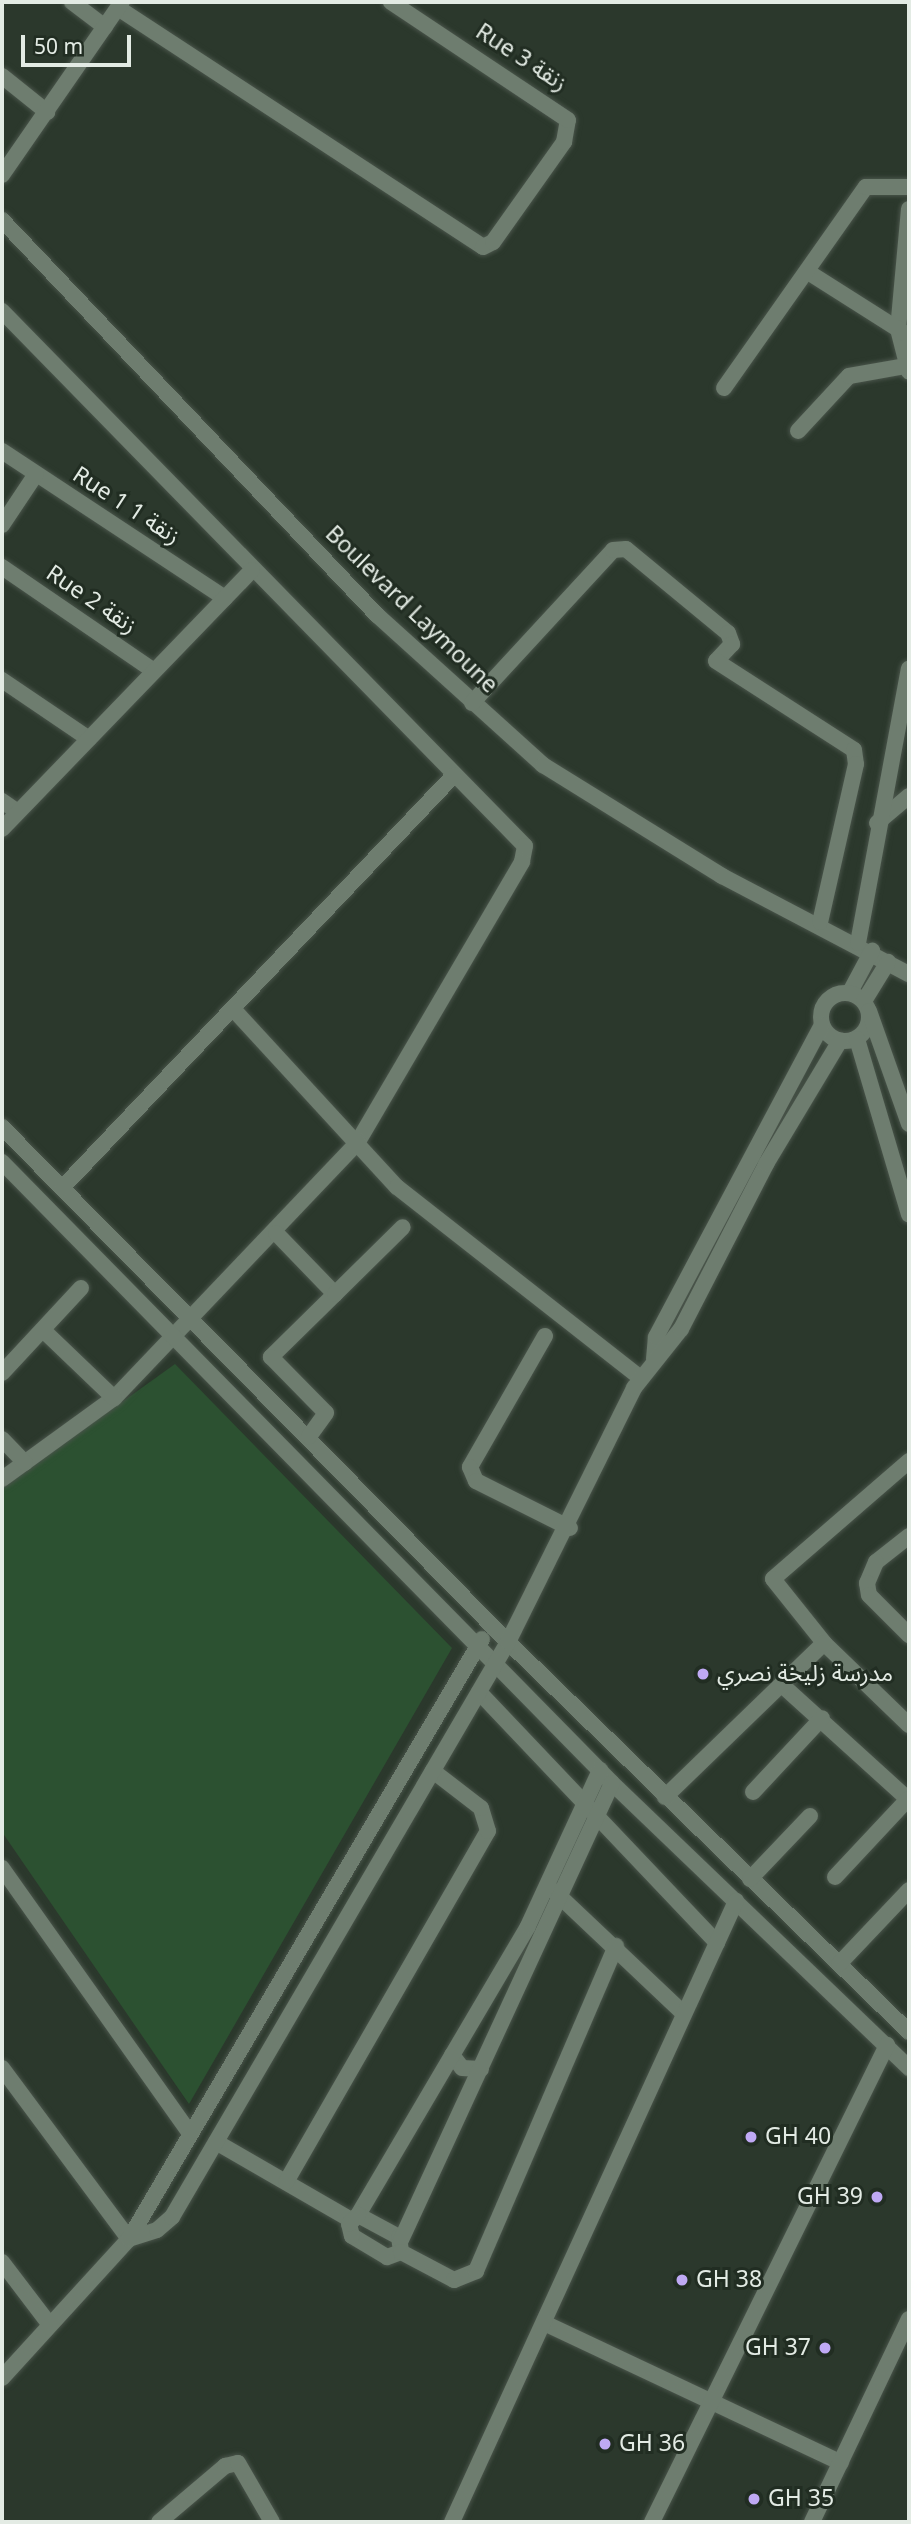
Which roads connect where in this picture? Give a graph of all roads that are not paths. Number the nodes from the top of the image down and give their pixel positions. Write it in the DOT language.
graph roads {
  1 [pos="72,2"];
  2 [pos="391,2"];
  3 [pos="120,5"];
  4 [pos="105,27"];
  5 [pos="2,76"];
  6 [pos="47,112"];
  7 [pos="2,175"];
  8 [pos="909,187"];
  9 [pos="909,209"];
  10 [pos="2,220"];
  11 [pos="807,272"];
  12 [pos="2,311"];
  13 [pos="904,332"];
  14 [pos="907,369"];
  15 [pos="724,388"];
  16 [pos="798,431"];
  17 [pos="2,451"];
  18 [pos="36,474"];
  19 [pos="2,526"];
  20 [pos="2,567"];
  21 [pos="252,570"];
  22 [pos="225,598"];
  23 [pos="909,669"];
  24 [pos="155,671"];
  25 [pos="2,680"];
  26 [pos="472,703"];
  27 [pos="89,739"];
  28 [pos="454,775"];
  29 [pos="909,796"];
  30 [pos="2,801"];
  31 [pos="18,812"];
  32 [pos="877,823"];
  33 [pos="2,829"];
  34 [pos="820,922"];
  35 [pos="865,947"];
  36 [pos="888,962"];
  37 [pos="909,974"];
  38 [pos="850,992"];
  39 [pos="866,1005"];
  40 [pos="235,1012"];
  41 [pos="821,1025"];
  42 [pos="857,1038"];
  43 [pos="840,1041"];
  44 [pos="909,1124"];
  45 [pos="2,1127"];
  46 [pos="358,1142"];
  47 [pos="2,1162"];
  48 [pos="62,1188"];
  49 [pos="909,1214"];
  50 [pos="403,1227"];
  51 [pos="276,1233"];
  52 [pos="81,1288"];
  53 [pos="335,1294"];
  54 [pos="192,1318"];
  55 [pos="43,1330"];
  56 [pos="545,1336"];
  57 [pos="176,1337"];
  58 [pos="271,1357"];
  59 [pos="654,1359"];
  60 [pos="2,1373"];
  61 [pos="251,1377"];
  62 [pos="641,1378"];
  63 [pos="114,1398"];
  64 [pos="309,1436"];
  65 [pos="2,1439"];
  66 [pos="909,1461"];
  67 [pos="25,1463"];
  68 [pos="2,1479"];
  69 [pos="570,1528"];
  70 [pos="909,1536"];
  71 [pos="523,1615"];
  72 [pos="494,1628"];
  73 [pos="909,1635"];
  74 [pos="508,1642"];
  75 [pos="824,1643"];
  76 [pos="475,1644"];
  77 [pos="495,1664"];
  78 [pos="782,1685"];
  79 [pos="479,1692"];
  80 [pos="822,1718"];
  81 [pos="909,1726"];
  82 [pos="600,1770"];
  83 [pos="433,1771"];
  84 [pos="612,1783"];
  85 [pos="753,1792"];
  86 [pos="665,1797"];
  87 [pos="909,1800"];
  88 [pos="582,1805"];
  89 [pos="810,1816"];
  90 [pos="596,1818"];
  91 [pos="2,1868"];
  92 [pos="835,1877"];
  93 [pos="750,1879"];
  94 [pos="909,1890"];
  95 [pos="555,1891"];
  96 [pos="736,1901"];
  97 [pos="717,1943"];
  98 [pos="616,1946"];
  99 [pos="839,1964"];
  100 [pos="682,2012"];
  101 [pos="467,2030"];
  102 [pos="909,2032"];
  103 [pos="887,2045"];
  104 [pos="491,2046"];
  105 [pos="452,2055"];
  106 [pos="2,2068"];
  107 [pos="909,2068"];
  108 [pos="481,2069"];
  109 [pos="189,2132"];
  110 [pos="216,2142"];
  111 [pos="286,2182"];
  112 [pos="354,2218"];
  113 [pos="129,2239"];
  114 [pos="401,2246"];
  115 [pos="2,2262"];
  116 [pos="909,2319"];
  117 [pos="544,2323"];
  118 [pos="50,2325"];
  119 [pos="2,2378"];
  120 [pos="710,2402"];
  121 [pos="841,2463"];
  122 [pos="159,2522"];
  123 [pos="272,2522"];
  124 [pos="452,2522"];
  125 [pos="652,2522"];
  126 [pos="812,2522"];
  1 -- 4 [label="street"];
  2 -- 3 [label="street, Rue 3 زنقة"];
  3 -- 4 [label="street"];
  4 -- 6 [label="street"];
  5 -- 6 [label="street"];
  6 -- 7 [label="street"];
  8 -- 11 [label="street"];
  9 -- 13 [label="street"];
  10 -- 26 [label="street, Boulevard Laymoune"];
  11 -- 13 [label="street"];
  11 -- 15 [label="street"];
  12 -- 21 [label="street"];
  13 -- 14 [label="street"];
  14 -- 16 [label="street"];
  17 -- 18 [label="street, Rue 1 زنقة 1"];
  18 -- 19 [label="street"];
  18 -- 22 [label="street, Rue 1 زنقة 1"];
  20 -- 24 [label="street, Rue 2 زنقة"];
  21 -- 22 [label="street"];
  21 -- 28 [label="street"];
  22 -- 24 [label="street"];
  23 -- 32 [label="street"];
  24 -- 27 [label="street"];
  25 -- 27 [label="street"];
  26 -- 34 [label="street, Boulevard Laymoune"];
  26 -- 34 [label="street"];
  27 -- 31 [label="street"];
  28 -- 40 [label="street"];
  28 -- 46 [label="street"];
  29 -- 32 [label="street"];
  30 -- 31 [label="street"];
  31 -- 33 [label="street"];
  32 -- 35 [label="street"];
  34 -- 35 [label="street, Boulevard Laymoune"];
  35 -- 36 [label="street, Boulevard Laymoune"];
  35 -- 38 [label="street"];
  36 -- 37 [label="street, Boulevard Laymoune"];
  36 -- 39 [label="street"];
  38 -- 39 [label="street"];
  38 -- 41 [label="street"];
  39 -- 42 [label="street"];
  39 -- 44 [label="street"];
  40 -- 46 [label="street"];
  40 -- 48 [label="street"];
  41 -- 43 [label="street"];
  41 -- 59 [label="street"];
  42 -- 43 [label="street"];
  42 -- 49 [label="street"];
  43 -- 59 [label="street"];
  45 -- 48 [label="street"];
  46 -- 51 [label="street"];
  46 -- 62 [label="street"];
  47 -- 57 [label="street"];
  48 -- 54 [label="street"];
  50 -- 53 [label="street"];
  51 -- 53 [label="street"];
  51 -- 54 [label="street"];
  52 -- 55 [label="street"];
  53 -- 58 [label="street"];
  54 -- 57 [label="street"];
  54 -- 61 [label="street"];
  55 -- 60 [label="street"];
  55 -- 63 [label="street"];
  56 -- 69 [label="street"];
  57 -- 63 [label="street"];
  57 -- 76 [label="street"];
  58 -- 61 [label="street"];
  58 -- 64 [label="street"];
  59 -- 62 [label="street"];
  61 -- 64 [label="street"];
  62 -- 69 [label="street"];
  63 -- 67 [label="street"];
  64 -- 72 [label="street"];
  65 -- 67 [label="street"];
  66 -- 75 [label="street"];
  67 -- 68 [label="street"];
  69 -- 71 [label="street"];
  70 -- 73 [label="street"];
  71 -- 72 [label="street"];
  71 -- 74 [label="street"];
  72 -- 74 [label="street"];
  72 -- 76 [label="street"];
  74 -- 77 [label="street"];
  74 -- 86 [label="street"];
  75 -- 78 [label="street"];
  75 -- 81 [label="street"];
  76 -- 77 [label="street"];
  76 -- 109 [label="street"];
  77 -- 79 [label="street"];
  77 -- 82 [label="street"];
  78 -- 80 [label="street"];
  78 -- 86 [label="street"];
  79 -- 83 [label="street"];
  79 -- 88 [label="street"];
  80 -- 85 [label="street"];
  80 -- 87 [label="street"];
  82 -- 84 [label="street"];
  82 -- 88 [label="street"];
  83 -- 110 [label="street"];
  83 -- 111 [label="street"];
  84 -- 90 [label="street"];
  84 -- 96 [label="street"];
  86 -- 93 [label="street"];
  87 -- 92 [label="street"];
  88 -- 90 [label="street"];
  88 -- 95 [label="street"];
  89 -- 93 [label="street"];
  90 -- 95 [label="street"];
  90 -- 97 [label="street"];
  91 -- 109 [label="street"];
  93 -- 99 [label="street"];
  94 -- 99 [label="street"];
  95 -- 98 [label="street"];
  95 -- 101 [label="street"];
  95 -- 104 [label="street"];
  96 -- 97 [label="street"];
  96 -- 103 [label="street"];
  97 -- 100 [label="street"];
  98 -- 100 [label="street"];
  98 -- 114 [label="street"];
  99 -- 102 [label="street"];
  100 -- 117 [label="street"];
  101 -- 104 [label="street"];
  101 -- 105 [label="street"];
  103 -- 107 [label="street"];
  103 -- 120 [label="street"];
  104 -- 108 [label="street"];
  105 -- 108 [label="street"];
  105 -- 112 [label="street"];
  106 -- 113 [label="street"];
  108 -- 114 [label="street"];
  109 -- 113 [label="street"];
  110 -- 111 [label="street"];
  110 -- 113 [label="street"];
  111 -- 112 [label="street"];
  112 -- 114 [label="street"];
  112 -- 114 [label="street"];
  113 -- 118 [label="street"];
  115 -- 118 [label="street"];
  116 -- 121 [label="street"];
  117 -- 120 [label="street"];
  117 -- 124 [label="street"];
  118 -- 119 [label="street"];
  120 -- 121 [label="street"];
  120 -- 125 [label="street"];
  121 -- 126 [label="street"];
  122 -- 123 [label="street"];
}
